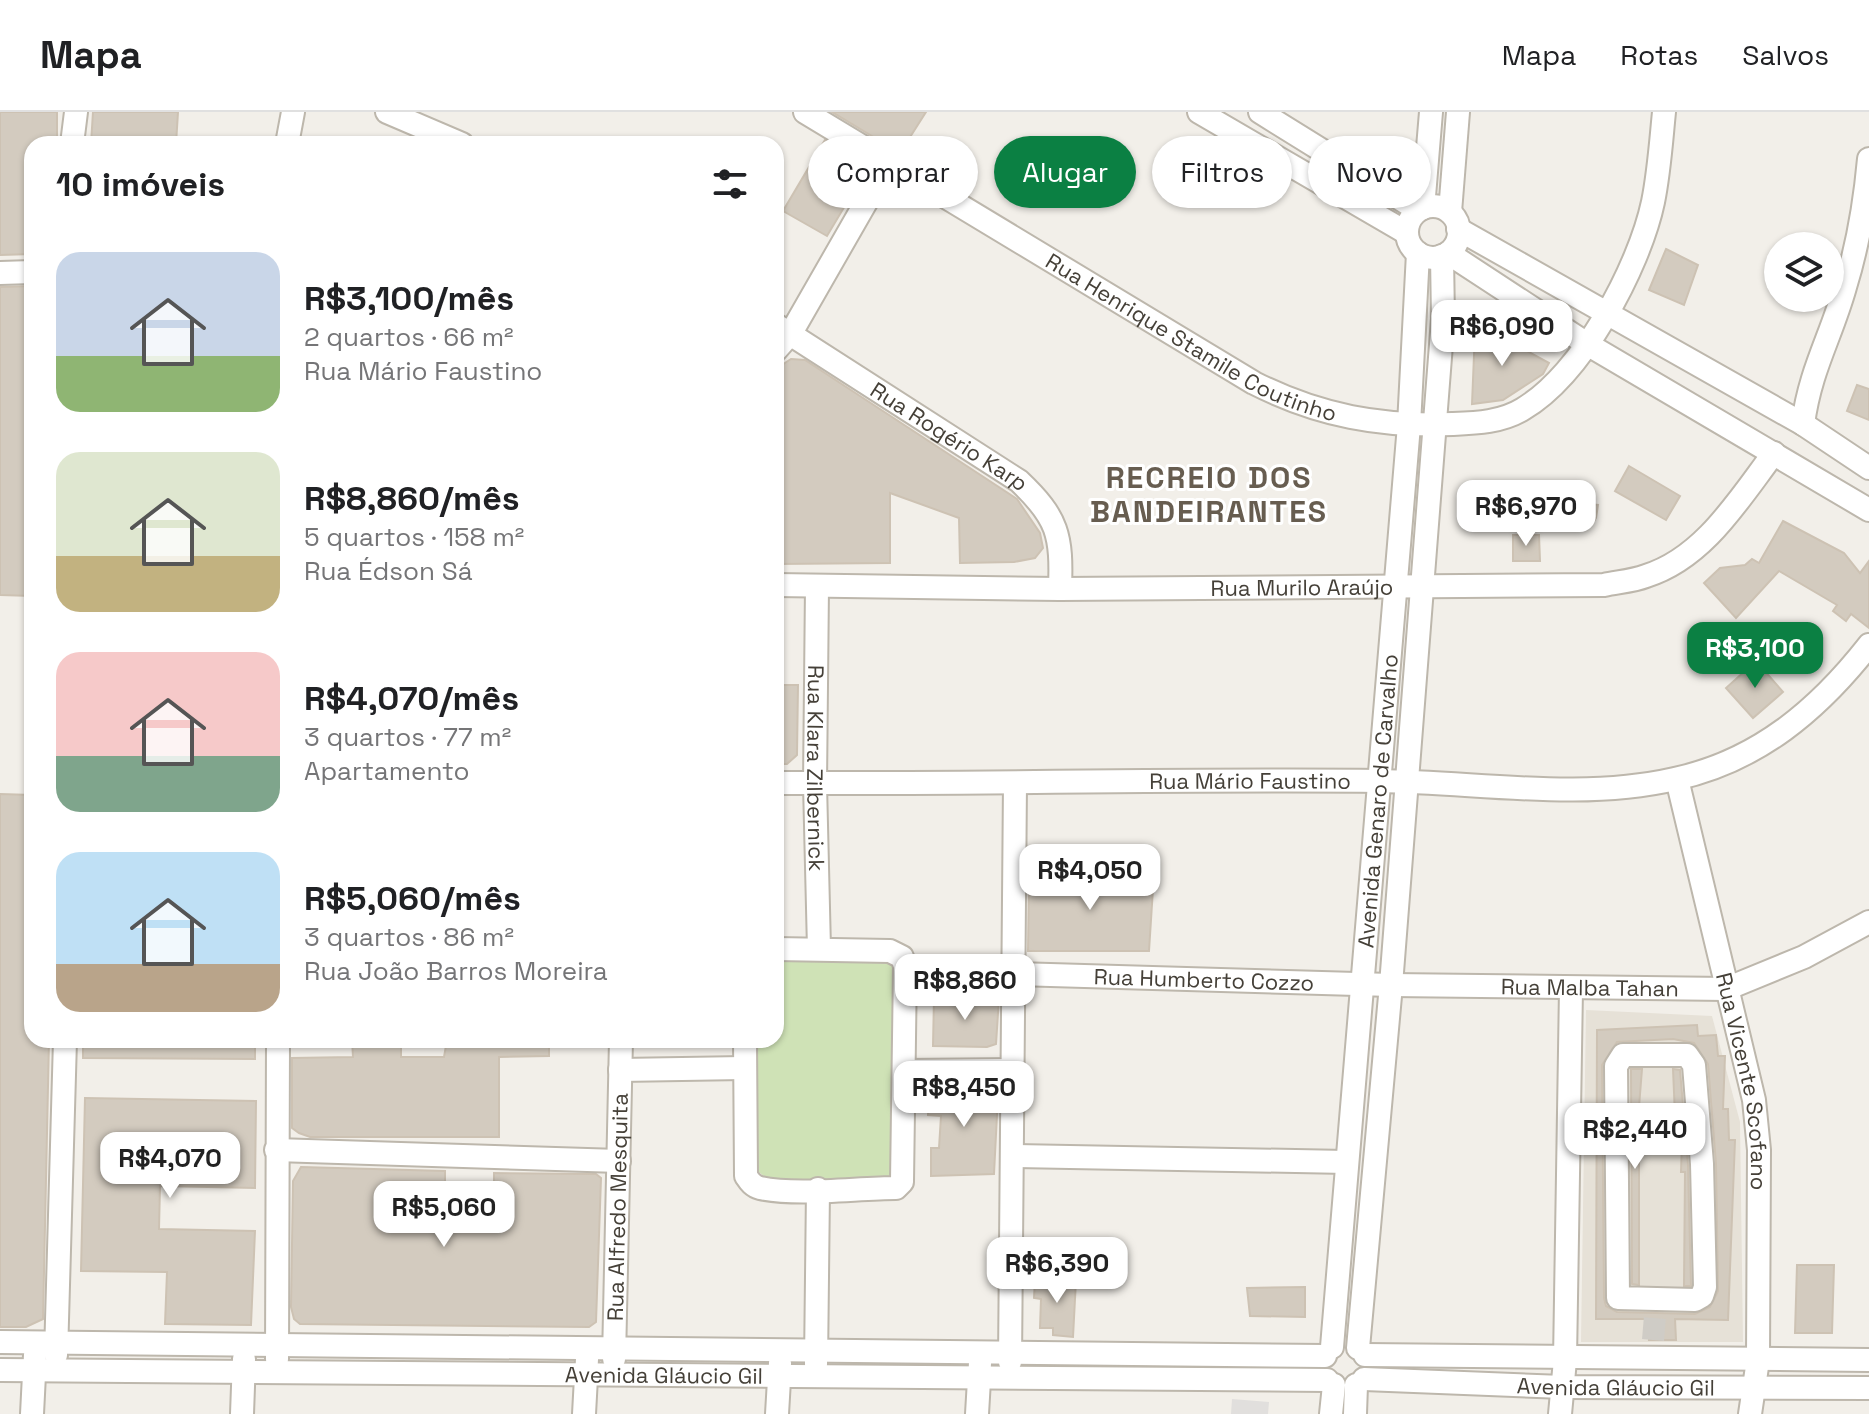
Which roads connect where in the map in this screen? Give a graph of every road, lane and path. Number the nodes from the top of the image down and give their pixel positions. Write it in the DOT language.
graph roads {
  1 [pos="76,112"];
  2 [pos="293,112"];
  3 [pos="387,112"];
  4 [pos="805,112"];
  5 [pos="1199,112"];
  6 [pos="1260,112"];
  7 [pos="1431,112"];
  8 [pos="1458,112"];
  9 [pos="1664,112"];
  10 [pos="73,136"];
  11 [pos="288,136"];
  12 [pos="443,136"];
  13 [pos="845,136"];
  14 [pos="1869,159"];
  15 [pos="860,208"];
  16 [pos="965,208"];
  17 [pos="1421,209"];
  18 [pos="1454,220"];
  19 [pos="1407,233"];
  20 [pos="1418,253"];
  21 [pos="1445,254"];
  22 [pos="24,272"];
  23 [pos="0,273"];
  24 [pos="1607,312"];
  25 [pos="784,331"];
  26 [pos="784,338"];
  27 [pos="1587,344"];
  28 [pos="1809,383"];
  29 [pos="1776,408"];
  30 [pos="1434,424"];
  31 [pos="1803,424"];
  32 [pos="1409,425"];
  33 [pos="1774,453"];
  34 [pos="1869,468"];
  35 [pos="1869,510"];
  36 [pos="784,585"];
  37 [pos="1395,585"];
  38 [pos="817,586"];
  39 [pos="1422,586"];
  40 [pos="1060,589"];
  41 [pos="1869,645"];
  42 [pos="1677,779"];
  43 [pos="1380,781"];
  44 [pos="1407,782"];
  45 [pos="784,783"];
  46 [pos="1015,783"];
  47 [pos="815,784"];
  48 [pos="1869,922"];
  49 [pos="784,949"];
  50 [pos="819,949"];
  51 [pos="1016,974"];
  52 [pos="1363,984"];
  53 [pos="1391,985"];
  54 [pos="1571,989"];
  55 [pos="1726,989"];
  56 [pos="64,1048"];
  57 [pos="278,1048"];
  58 [pos="621,1048"];
  59 [pos="745,1048"];
  60 [pos="744,1068"];
  61 [pos="620,1070"];
  62 [pos="1014,1070"];
  63 [pos="905,1071"];
  64 [pos="276,1150"];
  65 [pos="1013,1156"];
  66 [pos="619,1161"];
  67 [pos="1347,1162"];
  68 [pos="818,1189"];
  69 [pos="1656,1302"];
  70 [pos="46,1341"];
  71 [pos="0,1342"];
  72 [pos="243,1344"];
  73 [pos="277,1344"];
  74 [pos="588,1347"];
  75 [pos="614,1347"];
  76 [pos="981,1350"];
  77 [pos="1010,1350"];
  78 [pos="780,1351"];
  79 [pos="1328,1351"];
  80 [pos="1362,1351"];
  81 [pos="816,1352"];
  82 [pos="1565,1360"];
  83 [pos="1758,1360"];
  84 [pos="1869,1360"];
  85 [pos="0,1370"];
  86 [pos="46,1370"];
  87 [pos="244,1372"];
  88 [pos="276,1372"];
  89 [pos="586,1374"];
  90 [pos="613,1374"];
  91 [pos="780,1375"];
  92 [pos="816,1375"];
  93 [pos="980,1376"];
  94 [pos="1010,1376"];
  95 [pos="1345,1382"];
  96 [pos="1563,1387"];
  97 [pos="1752,1388"];
  98 [pos="1869,1388"];
  99 [pos="32,1414"];
  100 [pos="242,1414"];
  101 [pos="584,1414"];
  102 [pos="777,1414"];
  103 [pos="977,1414"];
  104 [pos="1331,1414"];
  105 [pos="1355,1414"];
  106 [pos="1560,1414"];
  107 [pos="1750,1414"];
  1 -- 10 [label="street"];
  2 -- 11 [label="street"];
  3 -- 12 [label="street"];
  4 -- 13 [label="street, Rua Henrique Stamile Coutinho"];
  5 -- 19 [label="street"];
  6 -- 17 [label="street"];
  7 -- 17 [label="street"];
  8 -- 18 [label="street"];
  9 -- 24 [label="street, Rua Henrique Stamile Coutinho"];
  14 -- 28 [label="street"];
  15 -- 25 [label="street"];
  16 -- 32 [label="street, Rua Henrique Stamile Coutinho"];
  17 -- 18 [label="street"];
  17 -- 19 [label="street"];
  18 -- 21 [label="street"];
  18 -- 24 [label="street"];
  19 -- 20 [label="street"];
  20 -- 21 [label="street"];
  20 -- 32 [label="street, Avenida Genaro de Carvalho"];
  21 -- 27 [label="street"];
  21 -- 30 [label="street, Avenida Genaro de Carvalho"];
  22 -- 23 [label="street"];
  24 -- 27 [label="street, Rua Henrique Stamile Coutinho"];
  24 -- 29 [label="street"];
  26 -- 40 [label="street, Rua Rogério Karp"];
  27 -- 30 [label="street, Rua Henrique Stamile Coutinho"];
  27 -- 33 [label="street"];
  28 -- 29 [label="street"];
  28 -- 31 [label="street"];
  29 -- 31 [label="street"];
  30 -- 32 [label="street, Rua Henrique Stamile Coutinho"];
  30 -- 39 [label="street, Avenida Genaro de Carvalho"];
  31 -- 34 [label="street"];
  32 -- 37 [label="street, Avenida Genaro de Carvalho"];
  33 -- 35 [label="street"];
  33 -- 39 [label="street, Rua Murilo Araújo"];
  36 -- 38 [label="street, Rua Murilo Araújo"];
  37 -- 39 [label="street, Rua Murilo Araújo"];
  37 -- 40 [label="street, Rua Murilo Araújo"];
  37 -- 43 [label="street, Avenida Genaro de Carvalho"];
  38 -- 40 [label="street, Rua Murilo Araújo"];
  38 -- 47 [label="street, Rua Klara Zilbernick"];
  39 -- 44 [label="street, Avenida Genaro de Carvalho"];
  41 -- 42 [label="street, Rua Mário Faustino"];
  42 -- 44 [label="street, Rua Mário Faustino"];
  42 -- 55 [label="street, Rua Vicente Scofano"];
  43 -- 44 [label="street, Rua Mário Faustino"];
  43 -- 46 [label="street, Rua Mário Faustino"];
  43 -- 52 [label="street, Avenida Genaro de Carvalho"];
  44 -- 53 [label="street, Avenida Genaro de Carvalho"];
  45 -- 47 [label="street, Rua Mário Faustino"];
  46 -- 47 [label="street, Rua Mário Faustino"];
  46 -- 51 [label="street"];
  47 -- 50 [label="street, Rua Klara Zilbernick"];
  48 -- 55 [label="street, Rua Malba Tahan"];
  49 -- 50 [label="street"];
  50 -- 63 [label="street"];
  51 -- 52 [label="street, Rua Humberto Cozzo"];
  51 -- 62 [label="street"];
  52 -- 53 [label="street, Rua Humberto Cozzo"];
  52 -- 67 [label="street, Avenida Genaro de Carvalho"];
  53 -- 54 [label="street, Rua Malba Tahan"];
  53 -- 80 [label="street, Avenida Genaro de Carvalho"];
  54 -- 55 [label="street, Rua Malba Tahan"];
  54 -- 82 [label="street"];
  55 -- 83 [label="street, Rua Vicente Scofano"];
  56 -- 70 [label="street"];
  57 -- 64 [label="street"];
  58 -- 61 [label="street, Rua Alfredo Mesquita"];
  59 -- 60 [label="street"];
  60 -- 61 [label="street"];
  60 -- 68 [label="street"];
  61 -- 66 [label="street, Rua Alfredo Mesquita"];
  62 -- 63 [label="street"];
  62 -- 65 [label="street"];
  63 -- 68 [label="street"];
  64 -- 66 [label="street"];
  64 -- 73 [label="street"];
  65 -- 67 [label="street"];
  65 -- 77 [label="street"];
  66 -- 75 [label="street, Rua Alfredo Mesquita"];
  67 -- 79 [label="street, Avenida Genaro de Carvalho"];
  68 -- 81 [label="street"];
  69 -- 69 [label="street"];
  70 -- 71 [label="street, Avenida Gláucio Gil"];
  70 -- 72 [label="street, Avenida Gláucio Gil"];
  70 -- 86 [label="street"];
  72 -- 73 [label="street, Avenida Gláucio Gil"];
  72 -- 87 [label="street"];
  73 -- 74 [label="street, Avenida Gláucio Gil"];
  73 -- 88 [label="street"];
  74 -- 75 [label="street, Avenida Gláucio Gil"];
  74 -- 89 [label="street"];
  75 -- 78 [label="street, Avenida Gláucio Gil"];
  75 -- 90 [label="street, Rua Alfredo Mesquita"];
  76 -- 77 [label="street, Avenida Gláucio Gil"];
  76 -- 81 [label="street, Avenida Gláucio Gil"];
  76 -- 93 [label="street"];
  77 -- 79 [label="street, Avenida Gláucio Gil"];
  77 -- 94 [label="street"];
  78 -- 81 [label="street, Avenida Gláucio Gil"];
  78 -- 91 [label="street"];
  79 -- 80 [label="street"];
  79 -- 95 [label="street"];
  80 -- 82 [label="street, Avenida Gláucio Gil"];
  80 -- 95 [label="street"];
  81 -- 92 [label="street"];
  82 -- 83 [label="street, Avenida Gláucio Gil"];
  82 -- 96 [label="street"];
  83 -- 84 [label="street, Avenida Gláucio Gil"];
  83 -- 97 [label="street, Rua Vicente Scofano"];
  85 -- 86 [label="street, Avenida Gláucio Gil"];
  86 -- 87 [label="street, Avenida Gláucio Gil"];
  86 -- 99 [label="street"];
  87 -- 88 [label="street, Avenida Gláucio Gil"];
  87 -- 100 [label="street"];
  88 -- 89 [label="street, Avenida Gláucio Gil"];
  89 -- 90 [label="street, Avenida Gláucio Gil"];
  89 -- 101 [label="street"];
  90 -- 91 [label="street, Avenida Gláucio Gil"];
  91 -- 92 [label="street, Avenida Gláucio Gil"];
  91 -- 102 [label="street"];
  92 -- 93 [label="street, Avenida Gláucio Gil"];
  93 -- 94 [label="street, Avenida Gláucio Gil"];
  93 -- 103 [label="street"];
  94 -- 95 [label="street, Avenida Gláucio Gil"];
  95 -- 96 [label="street, Avenida Gláucio Gil"];
  95 -- 104 [label="street"];
  95 -- 105 [label="street"];
  96 -- 97 [label="street, Avenida Gláucio Gil"];
  96 -- 106 [label="street"];
  97 -- 98 [label="street, Avenida Gláucio Gil"];
  97 -- 107 [label="street, Rua Vicente Scofano"];
}
